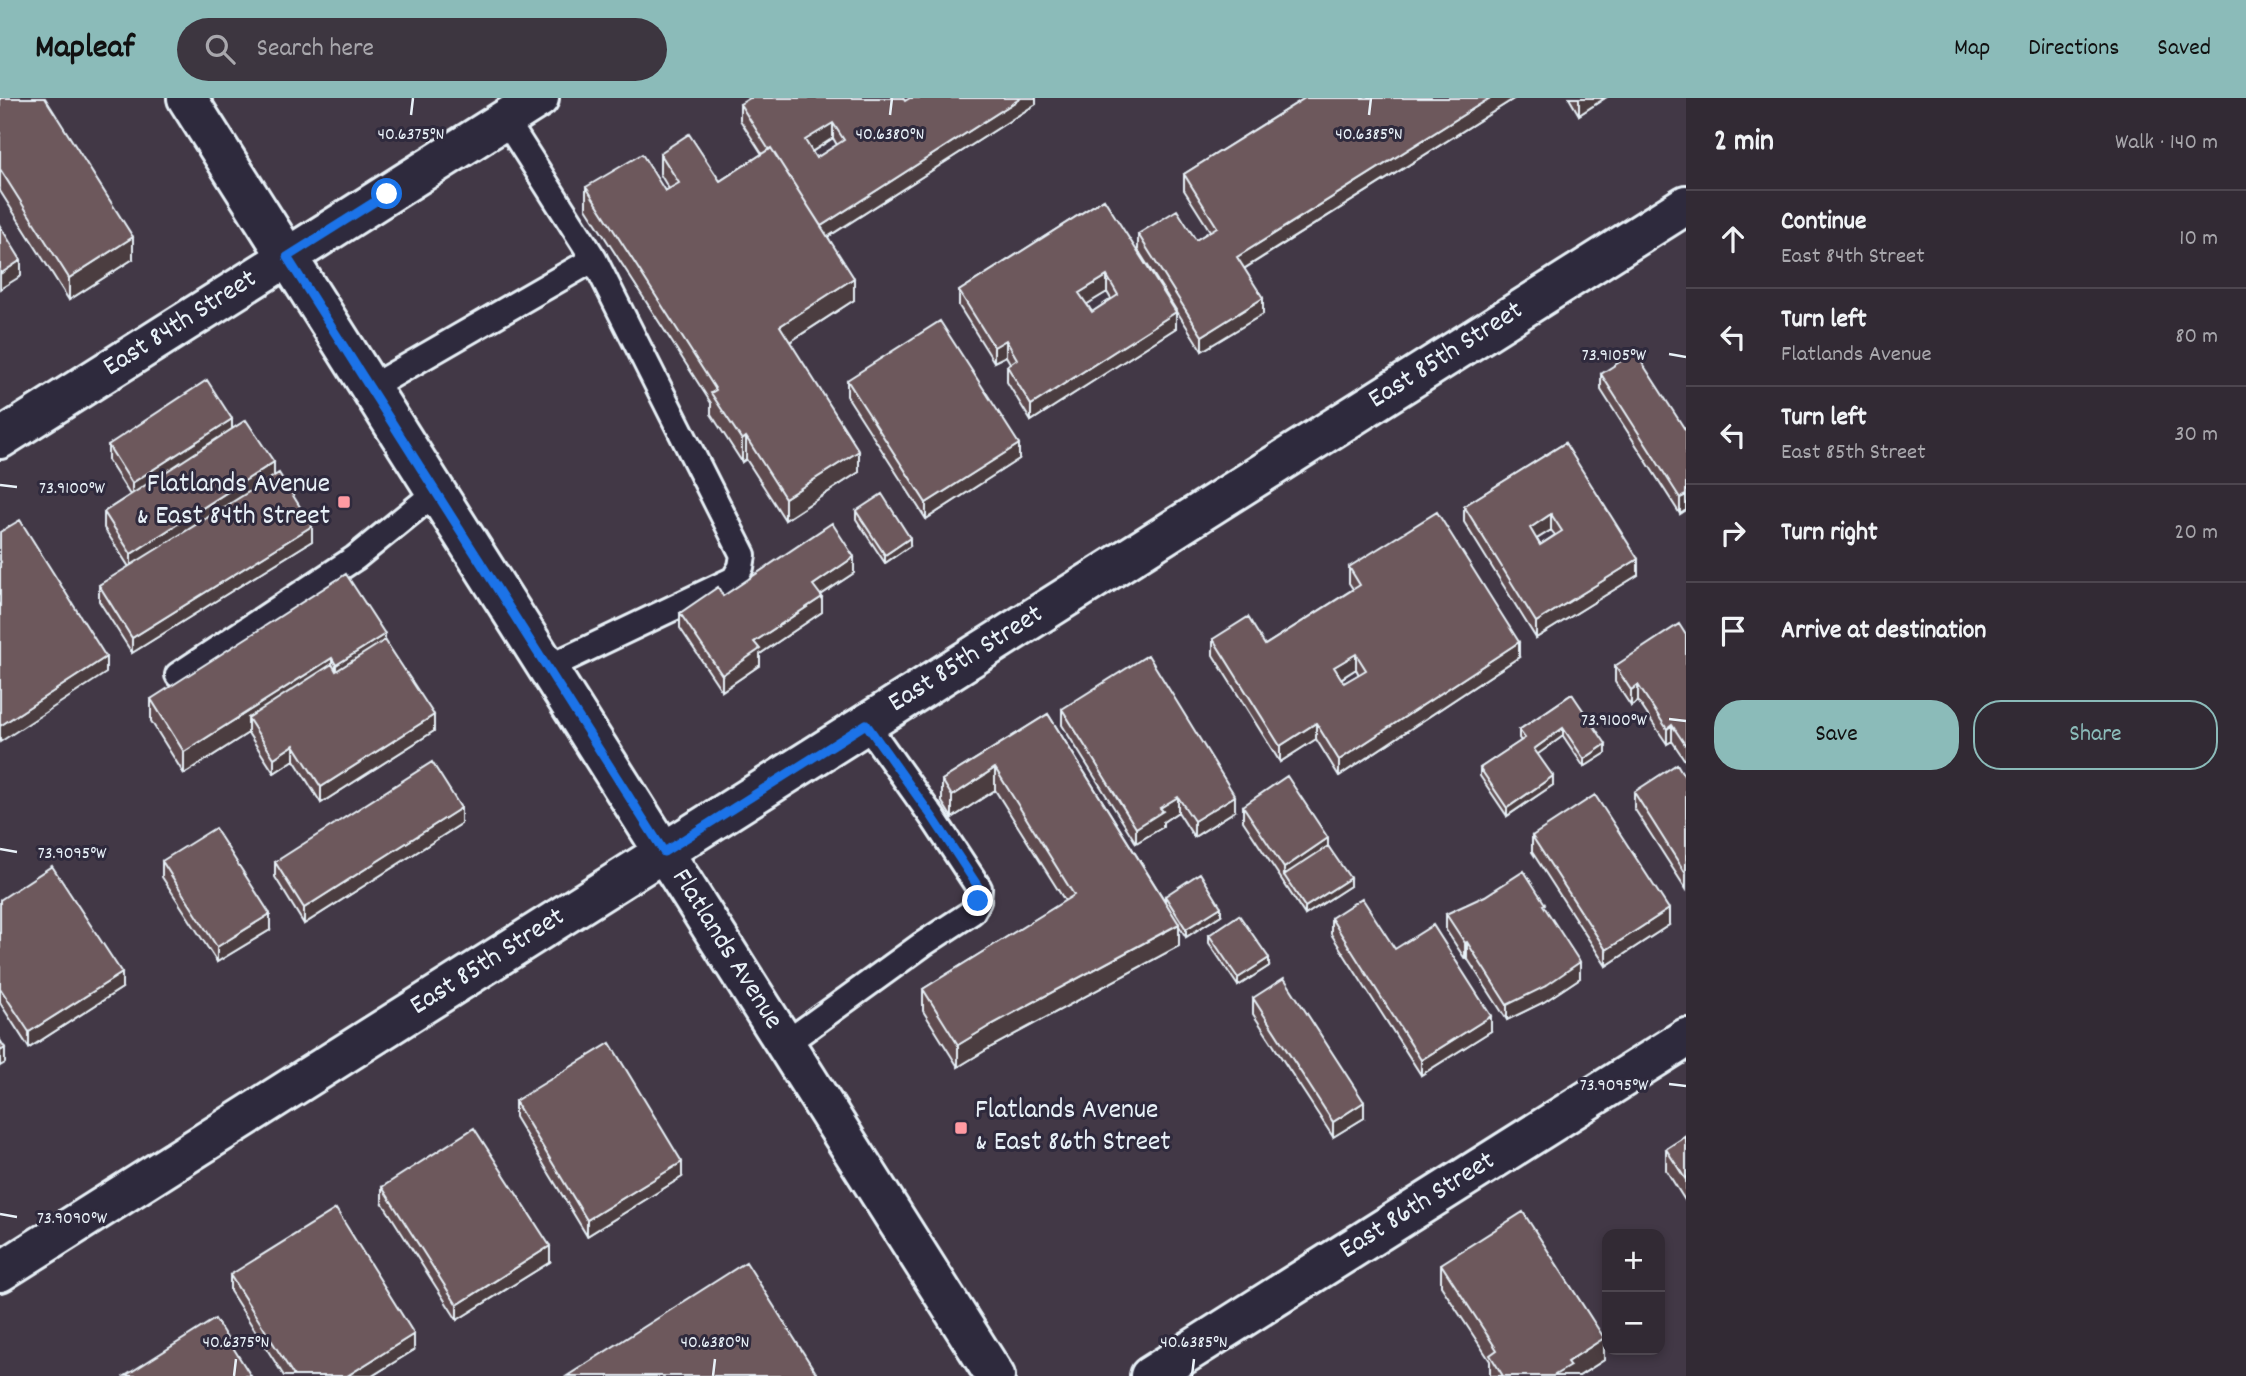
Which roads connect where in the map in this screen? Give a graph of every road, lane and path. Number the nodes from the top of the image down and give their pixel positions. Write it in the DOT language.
graph roads {
  1 [pos="187,98"];
  2 [pos="539,98"];
  3 [pos="505,119"];
  4 [pos="1686,205"];
  5 [pos="287,257"];
  6 [pos="594,259"];
  7 [pos="370,388"];
  8 [pos="0,439"];
  9 [pos="436,492"];
  10 [pos="547,668"];
  11 [pos="178,675"];
  12 [pos="866,724"];
  13 [pos="664,852"];
  14 [pos="1686,1038"];
  15 [pos="785,1044"];
  16 [pos="0,1272"];
  17 [pos="995,1376"];
  18 [pos="1150,1376"];
  1 -- 5 [label="street, Flatlands Avenue"];
  2 -- 3 [label="street, East 84th Street"];
  3 -- 5 [label="street, East 84th Street"];
  3 -- 6 [label="lane"];
  4 -- 12 [label="street, East 85th Street"];
  5 -- 7 [label="street, Flatlands Avenue"];
  5 -- 8 [label="street, East 84th Street"];
  6 -- 7 [label="lane"];
  6 -- 10 [label="lane"];
  7 -- 9 [label="street, Flatlands Avenue"];
  9 -- 10 [label="street, Flatlands Avenue"];
  9 -- 11 [label="lane"];
  10 -- 13 [label="street, Flatlands Avenue"];
  12 -- 13 [label="street, East 85th Street"];
  12 -- 15 [label="lane"];
  13 -- 15 [label="street, Flatlands Avenue"];
  13 -- 16 [label="street, East 85th Street"];
  14 -- 18 [label="street, East 86th Street"];
  15 -- 17 [label="street, Flatlands Avenue"];
}
